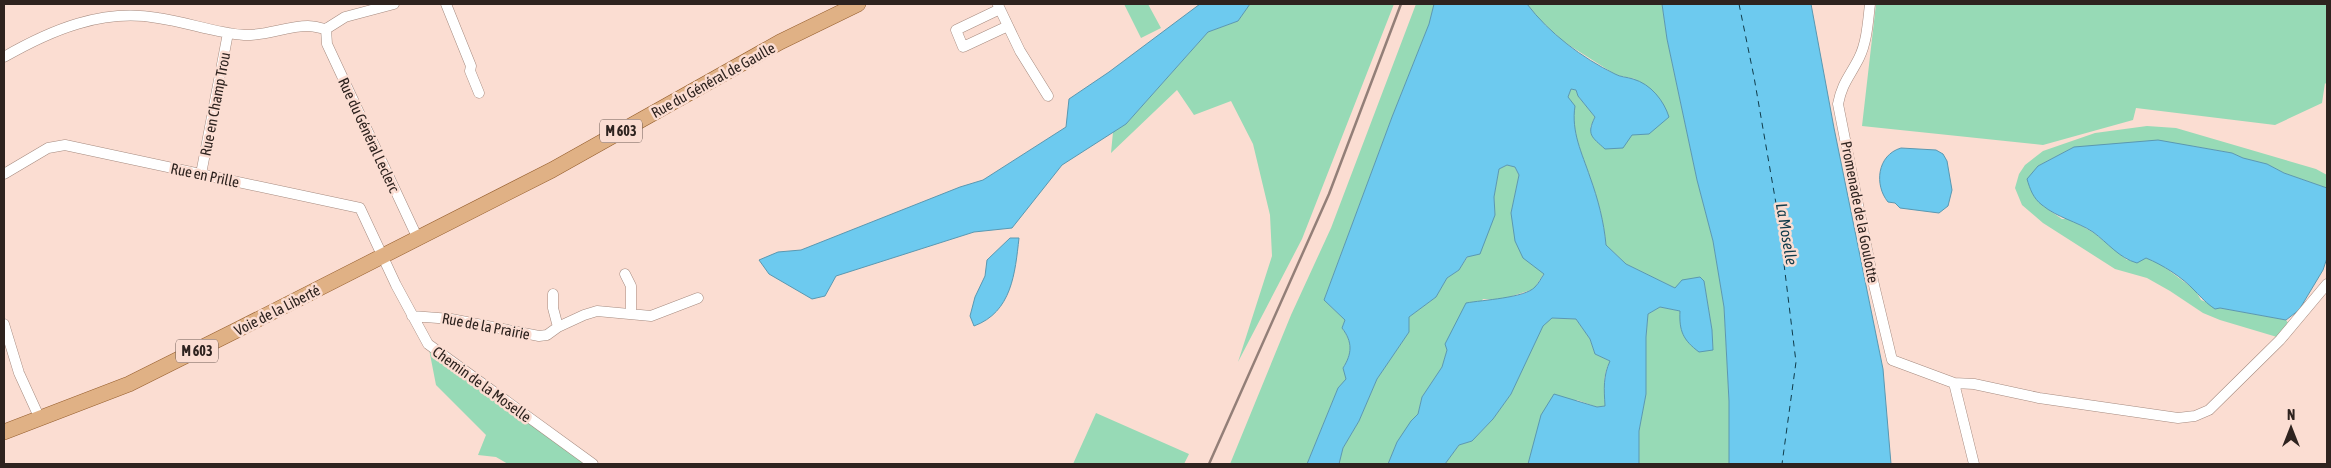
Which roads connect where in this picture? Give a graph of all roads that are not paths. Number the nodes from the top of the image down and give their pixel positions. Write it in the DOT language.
graph roads {
  1 [pos="394,4"];
  2 [pos="446,4"];
  3 [pos="858,4"];
  4 [pos="1870,4"];
  5 [pos="999,6"];
  6 [pos="1008,26"];
  7 [pos="326,29"];
  8 [pos="228,33"];
  9 [pos="4,57"];
  10 [pos="479,93"];
  11 [pos="1048,96"];
  12 [pos="4,174"];
  13 [pos="201,174"];
  14 [pos="418,239"];
  15 [pos="384,256"];
  16 [pos="625,274"];
  17 [pos="2327,284"];
  18 [pos="553,294"];
  19 [pos="698,298"];
  20 [pos="631,314"];
  21 [pos="412,316"];
  22 [pos="4,324"];
  23 [pos="558,327"];
  24 [pos="1954,383"];
  25 [pos="40,419"];
  26 [pos="4,432"];
  27 [pos="593,464"];
  28 [pos="1974,464"];
  1 -- 7 [label="street"];
  2 -- 10 [label="street"];
  3 -- 14 [label="main road, Rue du Général de Gaulle / M 603"];
  4 -- 24 [label="street, Promenade de la Goulotte"];
  5 -- 6 [label="street"];
  5 -- 6 [label="street"];
  6 -- 11 [label="street"];
  7 -- 8 [label="street"];
  7 -- 14 [label="street, Rue du Général Leclerc"];
  8 -- 9 [label="street"];
  8 -- 13 [label="street, Rue en Champ Trou"];
  12 -- 13 [label="street, Rue en Prille"];
  13 -- 15 [label="street, Rue en Prille"];
  14 -- 15 [label="main road, Rue du Général de Gaulle / M 603"];
  15 -- 21 [label="street, Chemin de la Moselle"];
  15 -- 25 [label="main road, Voie de la Liberté / M 603"];
  16 -- 20 [label="street"];
  17 -- 24 [label="street"];
  18 -- 23 [label="street"];
  19 -- 20 [label="street, Rue de la Prairie"];
  20 -- 23 [label="street, Rue de la Prairie"];
  21 -- 23 [label="street, Rue de la Prairie"];
  21 -- 27 [label="street, Chemin de la Moselle"];
  22 -- 25 [label="street"];
  24 -- 28 [label="street"];
  25 -- 26 [label="main road, Voie de la Liberté / M 603"];
}
